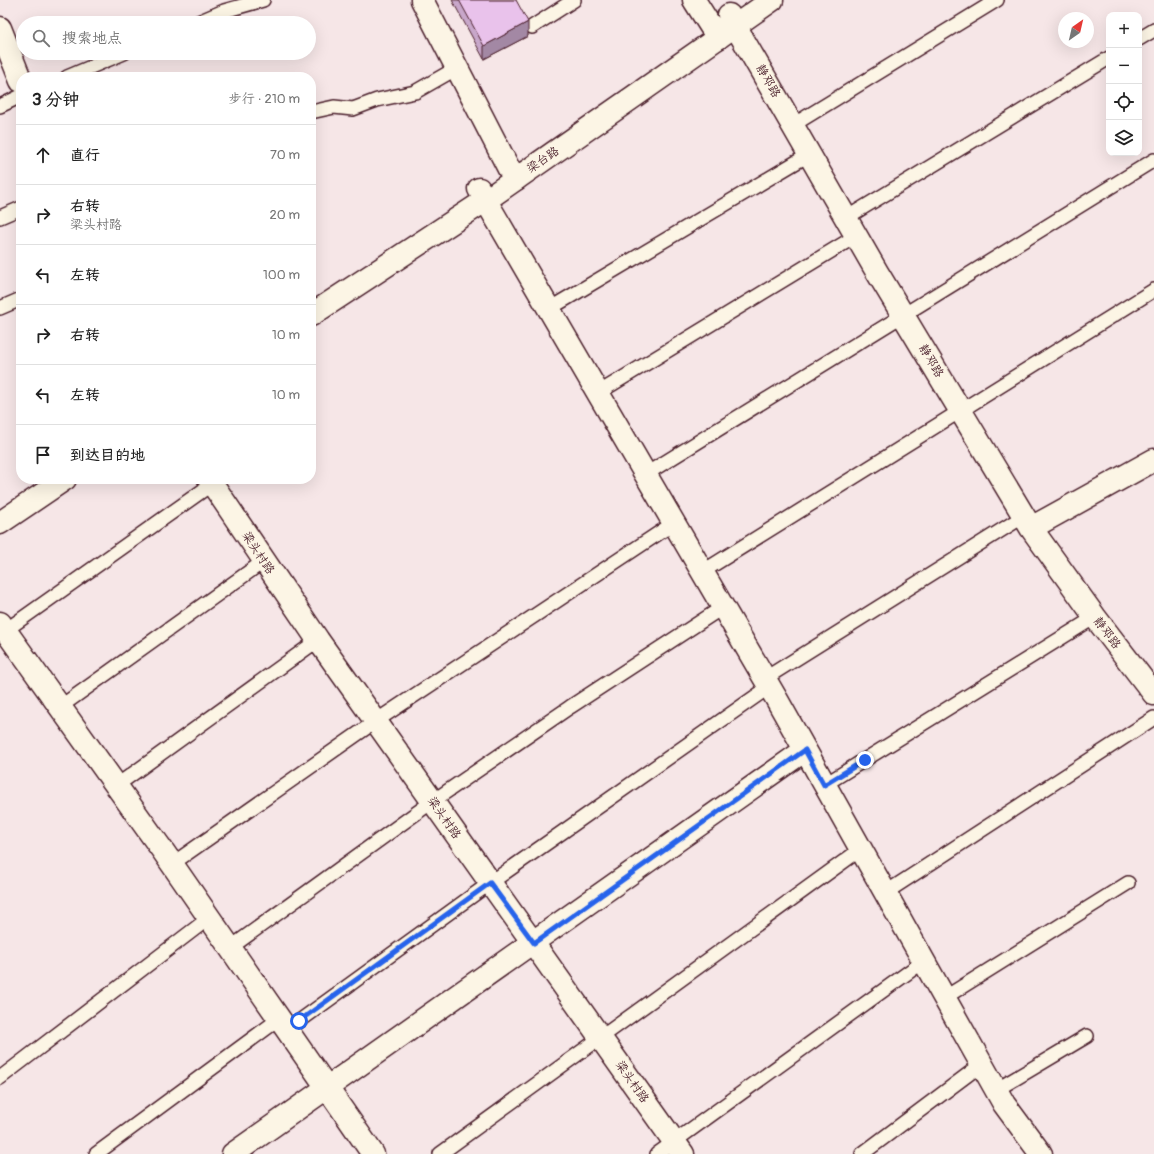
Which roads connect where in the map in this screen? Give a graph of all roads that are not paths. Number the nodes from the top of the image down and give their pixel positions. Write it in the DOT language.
graph roads {
  1 [pos="263,0"];
  2 [pos="422,0"];
  3 [pos="574,0"];
  4 [pos="694,0"];
  5 [pos="750,0"];
  6 [pos="772,0"];
  7 [pos="997,0"];
  8 [pos="212,16"];
  9 [pos="733,20"];
  10 [pos="532,27"];
  11 [pos="0,28"];
  12 [pos="1154,30"];
  13 [pos="714,33"];
  14 [pos="1142,37"];
  15 [pos="107,60"];
  16 [pos="1106,60"];
  17 [pos="457,68"];
  18 [pos="17,72"];
  19 [pos="79,72"];
  20 [pos="16,98"];
  21 [pos="0,106"];
  22 [pos="316,111"];
  23 [pos="793,125"];
  24 [pos="810,154"];
  25 [pos="1154,160"];
  26 [pos="513,174"];
  27 [pos="483,195"];
  28 [pos="16,210"];
  29 [pos="0,217"];
  30 [pos="851,227"];
  31 [pos="1154,290"];
  32 [pos="316,297"];
  33 [pos="16,301"];
  34 [pos="0,308"];
  35 [pos="549,309"];
  36 [pos="316,312"];
  37 [pos="903,315"];
  38 [pos="598,393"];
  39 [pos="960,410"];
  40 [pos="1154,460"];
  41 [pos="646,474"];
  42 [pos="34,484"];
  43 [pos="58,484"];
  44 [pos="207,484"];
  45 [pos="211,484"];
  46 [pos="0,507"];
  47 [pos="1027,522"];
  48 [pos="0,523"];
  49 [pos="674,523"];
  50 [pos="264,561"];
  51 [pos="702,572"];
  52 [pos="723,607"];
  53 [pos="1095,617"];
  54 [pos="3,627"];
  55 [pos="318,640"];
  56 [pos="767,683"];
  57 [pos="1154,694"];
  58 [pos="60,707"];
  59 [pos="1154,718"];
  60 [pos="376,721"];
  61 [pos="805,750"];
  62 [pos="824,785"];
  63 [pos="116,786"];
  64 [pos="433,801"];
  65 [pos="861,849"];
  66 [pos="172,864"];
  67 [pos="490,883"];
  68 [pos="1128,883"];
  69 [pos="886,893"];
  70 [pos="208,918"];
  71 [pos="534,943"];
  72 [pos="230,948"];
  73 [pos="924,961"];
  74 [pos="944,998"];
  75 [pos="283,1025"];
  76 [pos="1087,1036"];
  77 [pos="601,1038"];
  78 [pos="982,1064"];
  79 [pos="0,1078"];
  80 [pos="327,1089"];
  81 [pos="996,1090"];
  82 [pos="679,1148"];
  83 [pos="96,1154"];
  84 [pos="233,1154"];
  85 [pos="373,1154"];
  86 [pos="440,1154"];
  87 [pos="657,1154"];
  88 [pos="862,1154"];
  89 [pos="1041,1154"];
  1 -- 8 [label="lane"];
  2 -- 17 [label="street"];
  3 -- 10 [label="lane"];
  4 -- 13 [label="street"];
  5 -- 9 [label="street, 梁台路"];
  6 -- 9 [label="street, 梁台路"];
  7 -- 23 [label="lane"];
  9 -- 13 [label="street, 梁台路"];
  9 -- 23 [label="street, 静邓路"];
  11 -- 18 [label="street"];
  12 -- 14 [label="lane"];
  13 -- 26 [label="street, 梁台路"];
  15 -- 19 [label="lane"];
  16 -- 30 [label="lane"];
  17 -- 22 [label="lane"];
  17 -- 26 [label="street"];
  20 -- 21 [label="lane"];
  23 -- 24 [label="street, 静邓路"];
  24 -- 30 [label="street, 静邓路"];
  24 -- 35 [label="lane"];
  25 -- 37 [label="lane"];
  26 -- 27 [label="street, 梁台路"];
  27 -- 32 [label="street, 梁台路"];
  27 -- 35 [label="street"];
  27 -- 36 [label="street, 梁台路"];
  28 -- 29 [label="lane"];
  30 -- 37 [label="street, 静邓路"];
  30 -- 38 [label="lane"];
  31 -- 39 [label="lane"];
  33 -- 34 [label="lane"];
  35 -- 38 [label="street"];
  37 -- 39 [label="street, 静邓路"];
  37 -- 41 [label="lane"];
  38 -- 41 [label="street"];
  39 -- 47 [label="street, 静邓路"];
  39 -- 51 [label="lane"];
  40 -- 47 [label="street"];
  41 -- 49 [label="street"];
  42 -- 46 [label="street"];
  43 -- 48 [label="street"];
  44 -- 54 [label="lane"];
  45 -- 50 [label="street, 梁头村路"];
  47 -- 53 [label="street, 静邓路"];
  47 -- 56 [label="lane"];
  49 -- 51 [label="street"];
  49 -- 60 [label="lane"];
  50 -- 55 [label="street, 梁头村路"];
  50 -- 58 [label="lane"];
  51 -- 52 [label="street"];
  52 -- 56 [label="street"];
  52 -- 64 [label="lane"];
  53 -- 57 [label="street, 静邓路"];
  53 -- 62 [label="lane"];
  54 -- 58 [label="street"];
  55 -- 60 [label="street, 梁头村路"];
  55 -- 63 [label="lane"];
  56 -- 61 [label="street"];
  56 -- 67 [label="lane"];
  58 -- 63 [label="street"];
  59 -- 69 [label="lane"];
  60 -- 64 [label="street, 梁头村路"];
  60 -- 66 [label="lane"];
  61 -- 62 [label="street"];
  61 -- 71 [label="street"];
  62 -- 65 [label="street"];
  63 -- 66 [label="street"];
  64 -- 67 [label="street, 梁头村路"];
  64 -- 72 [label="lane"];
  65 -- 69 [label="street"];
  65 -- 77 [label="lane"];
  66 -- 70 [label="street"];
  67 -- 71 [label="street, 梁头村路"];
  67 -- 75 [label="lane"];
  68 -- 74 [label="lane"];
  69 -- 73 [label="street"];
  70 -- 72 [label="street"];
  70 -- 79 [label="lane"];
  71 -- 77 [label="street, 梁头村路"];
  71 -- 80 [label="street"];
  72 -- 75 [label="street"];
  73 -- 74 [label="street"];
  73 -- 82 [label="lane"];
  74 -- 78 [label="street"];
  75 -- 80 [label="street"];
  75 -- 83 [label="lane"];
  76 -- 81 [label="lane"];
  77 -- 82 [label="street, 梁头村路"];
  77 -- 86 [label="lane"];
  78 -- 81 [label="street"];
  78 -- 88 [label="lane"];
  80 -- 84 [label="street"];
  80 -- 85 [label="street"];
  81 -- 89 [label="street"];
  82 -- 87 [label="lane"];
}
